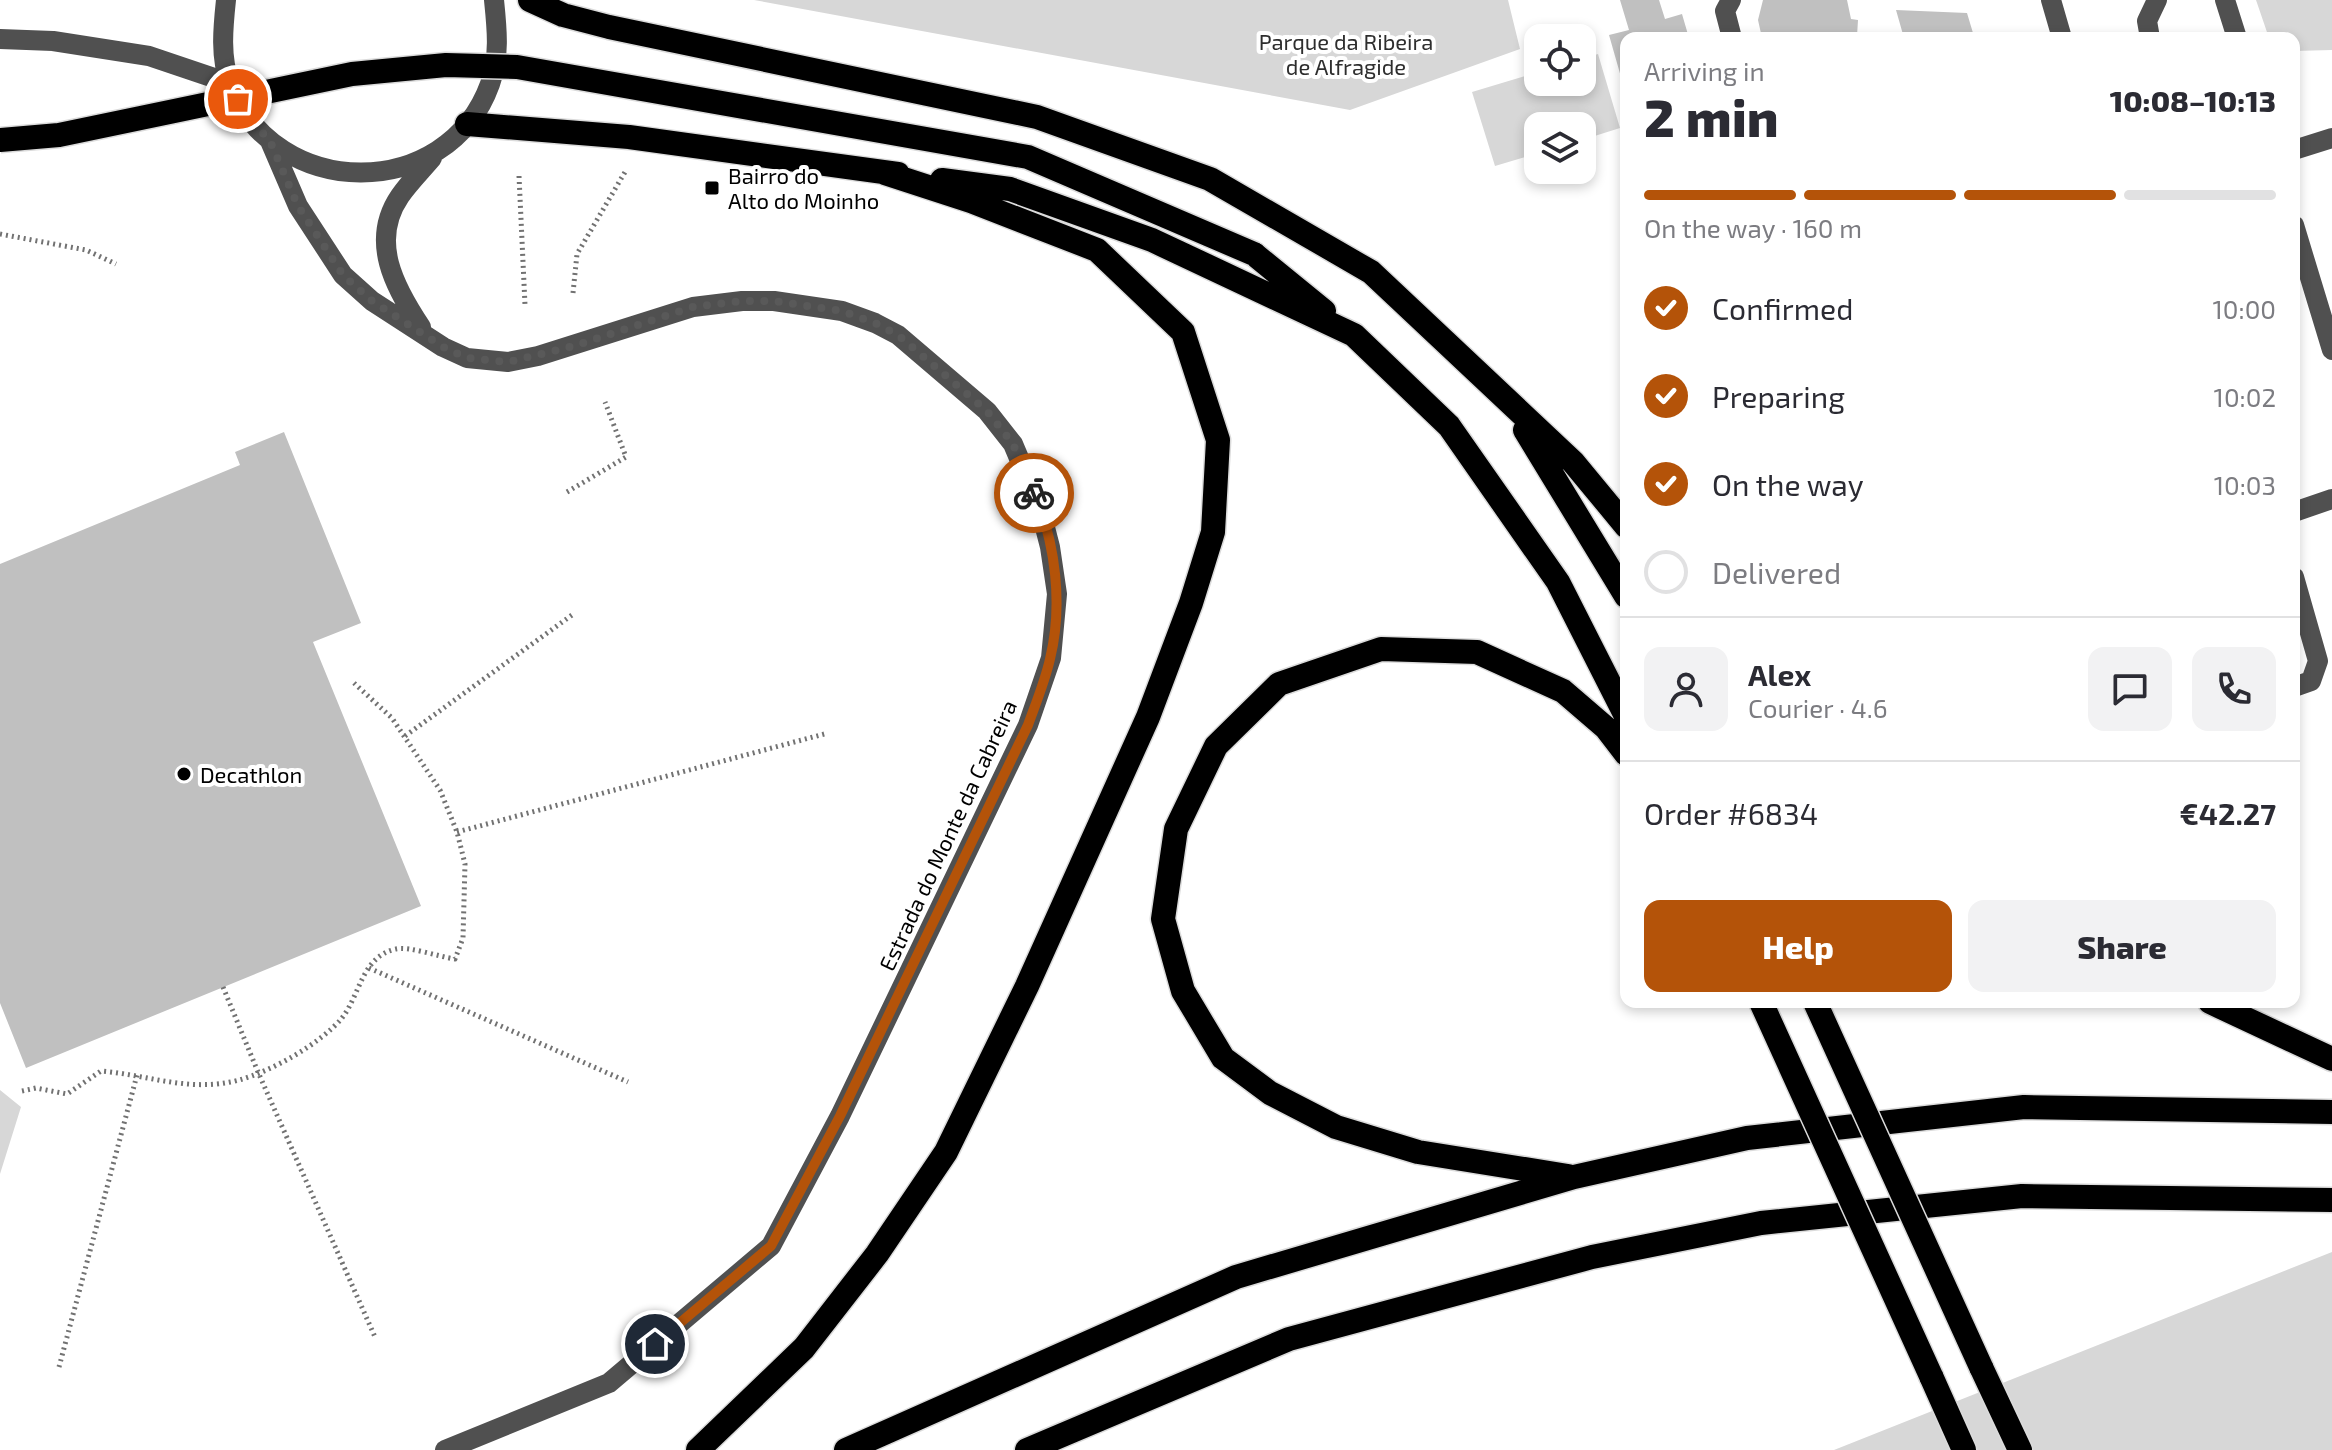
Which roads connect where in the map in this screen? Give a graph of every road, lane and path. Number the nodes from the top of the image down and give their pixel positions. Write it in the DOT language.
graph roads {
  1 [pos="226,0"];
  2 [pos="494,0"];
  3 [pos="530,0"];
  4 [pos="1731,0"];
  5 [pos="2051,0"];
  6 [pos="2157,0"];
  7 [pos="2225,0"];
  8 [pos="1730,32"];
  9 [pos="2060,32"];
  10 [pos="2149,32"];
  11 [pos="2235,32"];
  12 [pos="0,39"];
  13 [pos="229,83"];
  14 [pos="467,124"];
  15 [pos="2332,138"];
  16 [pos="0,140"];
  17 [pos="270,141"];
  18 [pos="2300,148"];
  19 [pos="440,149"];
  20 [pos="625,172"];
  21 [pos="885,173"];
  22 [pos="519,176"];
  23 [pos="0,234"];
  24 [pos="2300,245"];
  25 [pos="116,264"];
  26 [pos="573,293"];
  27 [pos="525,305"];
  28 [pos="427,335"];
  29 [pos="1354,335"];
  30 [pos="2332,350"];
  31 [pos="605,402"];
  32 [pos="1509,404"];
  33 [pos="567,492"];
  34 [pos="2332,499"];
  35 [pos="2300,510"];
  36 [pos="1620,519"];
  37 [pos="1620,586"];
  38 [pos="2300,598"];
  39 [pos="572,615"];
  40 [pos="354,683"];
  41 [pos="2300,685"];
  42 [pos="1620,704"];
  43 [pos="828,733"];
  44 [pos="405,736"];
  45 [pos="1620,746"];
  46 [pos="457,832"];
  47 [pos="369,968"];
  48 [pos="223,987"];
  49 [pos="1764,1008"];
  50 [pos="1818,1008"];
  51 [pos="2223,1008"];
  52 [pos="2332,1059"];
  53 [pos="258,1072"];
  54 [pos="137,1075"];
  55 [pos="628,1082"];
  56 [pos="22,1091"];
  57 [pos="2332,1112"];
  58 [pos="1574,1177"];
  59 [pos="2332,1200"];
  60 [pos="375,1337"];
  61 [pos="59,1367"];
  62 [pos="445,1450"];
  63 [pos="698,1450"];
  64 [pos="846,1450"];
  65 [pos="1027,1450"];
  66 [pos="1964,1450"];
  67 [pos="2020,1450"];
  1 -- 13 [label="street"];
  2 -- 14 [label="street"];
  3 -- 32 [label="highway"];
  4 -- 8 [label="street"];
  5 -- 9 [label="street"];
  6 -- 10 [label="street"];
  7 -- 11 [label="street"];
  12 -- 13 [label="street"];
  13 -- 17 [label="street"];
  14 -- 19 [label="street"];
  14 -- 21 [label="highway"];
  15 -- 18 [label="street"];
  16 -- 29 [label="highway, bridge"];
  17 -- 19 [label="street"];
  17 -- 28 [label="street, Estrada do Monte da Cabreira"];
  19 -- 28 [label="street, Estrada do Monte da Cabreira"];
  20 -- 26 [label="path"];
  21 -- 29 [label="highway"];
  21 -- 63 [label="highway"];
  22 -- 27 [label="path"];
  23 -- 25 [label="path"];
  24 -- 30 [label="street"];
  28 -- 62 [label="street, Estrada do Monte da Cabreira"];
  29 -- 42 [label="highway"];
  31 -- 33 [label="path"];
  32 -- 36 [label="highway"];
  32 -- 37 [label="highway"];
  34 -- 35 [label="street"];
  38 -- 41 [label="street"];
  39 -- 44 [label="path"];
  40 -- 44 [label="path"];
  43 -- 46 [label="path"];
  44 -- 46 [label="path"];
  45 -- 58 [label="highway"];
  46 -- 47 [label="path"];
  47 -- 53 [label="path"];
  47 -- 55 [label="path"];
  48 -- 53 [label="path"];
  49 -- 66 [label="highway, bridge"];
  50 -- 67 [label="highway, bridge"];
  51 -- 52 [label="highway"];
  53 -- 54 [label="path"];
  53 -- 60 [label="path"];
  54 -- 56 [label="path"];
  54 -- 61 [label="path"];
  57 -- 58 [label="highway"];
  58 -- 64 [label="highway"];
  59 -- 65 [label="highway"];
}
